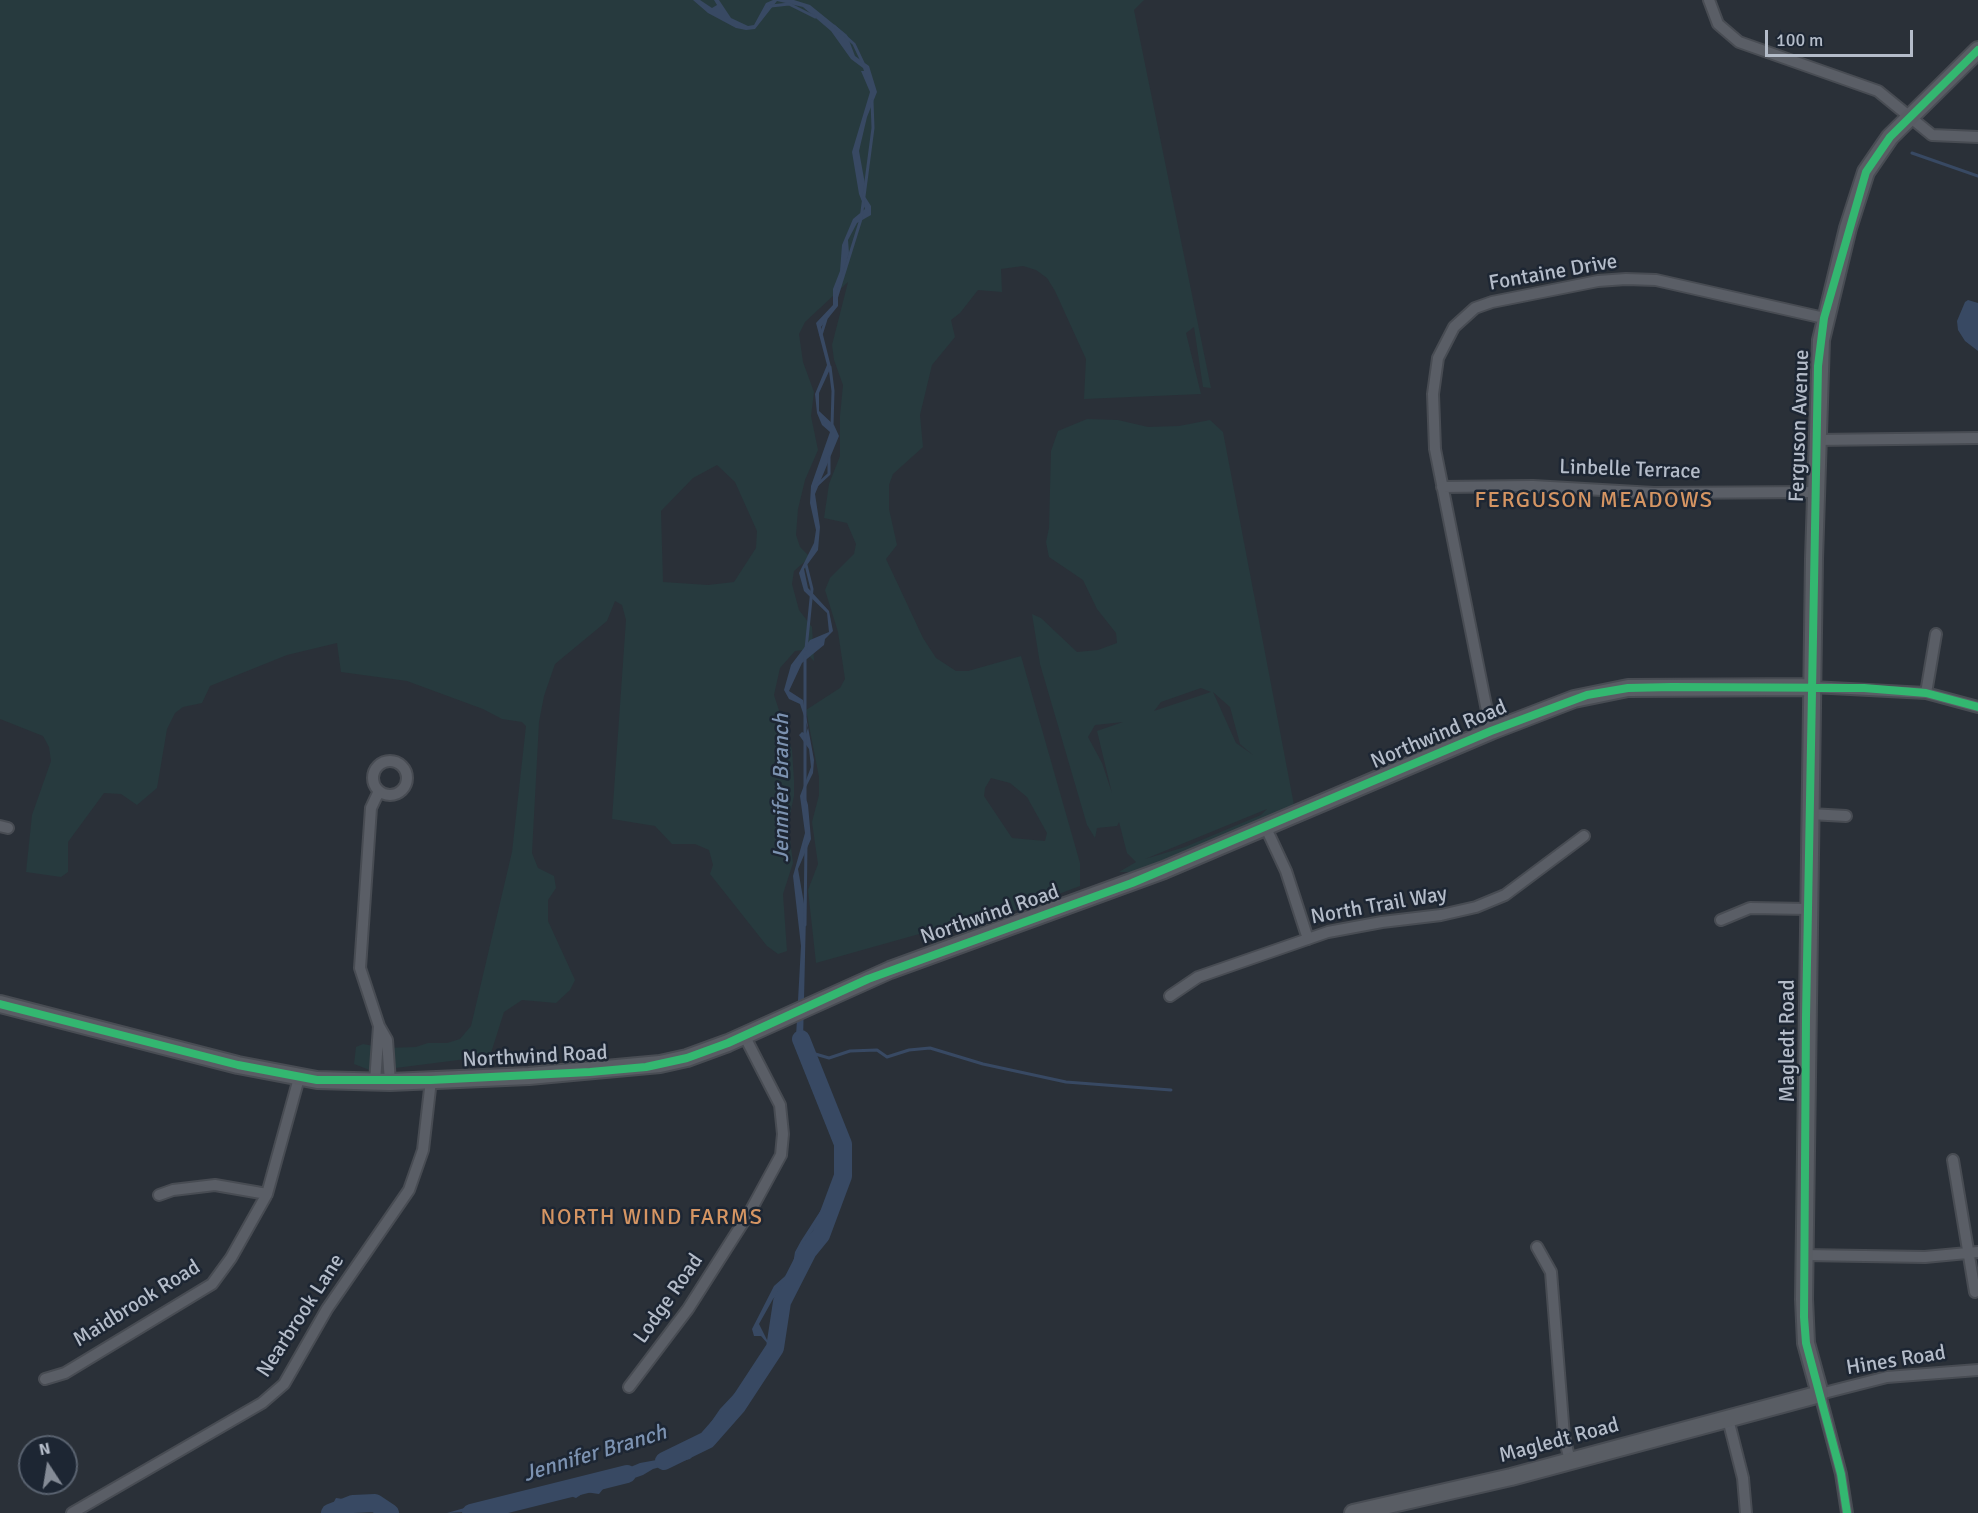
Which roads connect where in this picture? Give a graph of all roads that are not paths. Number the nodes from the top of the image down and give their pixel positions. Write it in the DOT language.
graph roads {
  1 [pos="1709,0"];
  2 [pos="1978,50"];
  3 [pos="1910,117"];
  4 [pos="1978,137"];
  5 [pos="1824,318"];
  6 [pos="1977,438"];
  7 [pos="1816,440"];
  8 [pos="1442,487"];
  9 [pos="1816,492"];
  10 [pos="1936,634"];
  11 [pos="1812,687"];
  12 [pos="1926,693"];
  13 [pos="1978,707"];
  14 [pos="1491,731"];
  15 [pos="379,791"];
  16 [pos="1810,814"];
  17 [pos="1846,816"];
  18 [pos="1266,828"];
  19 [pos="1584,836"];
  20 [pos="1808,909"];
  21 [pos="1721,920"];
  22 [pos="1308,939"];
  23 [pos="1170,996"];
  24 [pos="0,1004"];
  25 [pos="744,1035"];
  26 [pos="299,1078"];
  27 [pos="431,1080"];
  28 [pos="383,1082"];
  29 [pos="1953,1160"];
  30 [pos="159,1194"];
  31 [pos="267,1194"];
  32 [pos="1537,1247"];
  33 [pos="1973,1253"];
  34 [pos="1804,1255"];
  35 [pos="1975,1292"];
  36 [pos="1978,1370"];
  37 [pos="45,1379"];
  38 [pos="629,1387"];
  39 [pos="1820,1394"];
  40 [pos="1728,1419"];
  41 [pos="1570,1461"];
  42 [pos="72,1513"];
  43 [pos="1353,1513"];
  44 [pos="1746,1513"];
  45 [pos="1847,1513"];
  1 -- 3 [label="street"];
  2 -- 3 [label="street, Ferguson Avenue"];
  3 -- 4 [label="street"];
  3 -- 5 [label="street, Ferguson Avenue"];
  5 -- 7 [label="street, Ferguson Avenue"];
  5 -- 8 [label="street, Fontaine Drive"];
  6 -- 7 [label="street"];
  7 -- 9 [label="street, Ferguson Avenue"];
  8 -- 9 [label="street, Linbelle Terrace"];
  8 -- 14 [label="street, Fontaine Drive"];
  9 -- 11 [label="street, Ferguson Avenue"];
  10 -- 12 [label="street"];
  11 -- 12 [label="street, Northwind Road"];
  11 -- 14 [label="street, Northwind Road"];
  11 -- 16 [label="street, Magledt Road"];
  12 -- 13 [label="street, Northwind Road"];
  14 -- 18 [label="street, Northwind Road"];
  15 -- 28 [label="street"];
  16 -- 17 [label="street"];
  16 -- 20 [label="street, Magledt Road"];
  18 -- 22 [label="street"];
  18 -- 25 [label="street, Northwind Road"];
  19 -- 22 [label="street, North Trail Way"];
  20 -- 21 [label="street"];
  20 -- 34 [label="street, Magledt Road"];
  22 -- 23 [label="street, North Trail Way"];
  24 -- 26 [label="street, Northwind Road"];
  25 -- 27 [label="street, Northwind Road"];
  25 -- 38 [label="street, Lodge Road"];
  26 -- 28 [label="street, Northwind Road"];
  26 -- 31 [label="street, Maidbrook Road"];
  27 -- 28 [label="street, Northwind Road"];
  27 -- 42 [label="street, Nearbrook Lane"];
  29 -- 33 [label="street"];
  30 -- 31 [label="street"];
  31 -- 37 [label="street, Maidbrook Road"];
  32 -- 41 [label="street"];
  33 -- 34 [label="street"];
  33 -- 35 [label="street"];
  34 -- 39 [label="street, Magledt Road"];
  36 -- 39 [label="street, Hines Road"];
  39 -- 40 [label="street, Magledt Road"];
  39 -- 45 [label="street"];
  40 -- 41 [label="street, Magledt Road"];
  40 -- 44 [label="street"];
  41 -- 43 [label="street, Magledt Road"];
}
